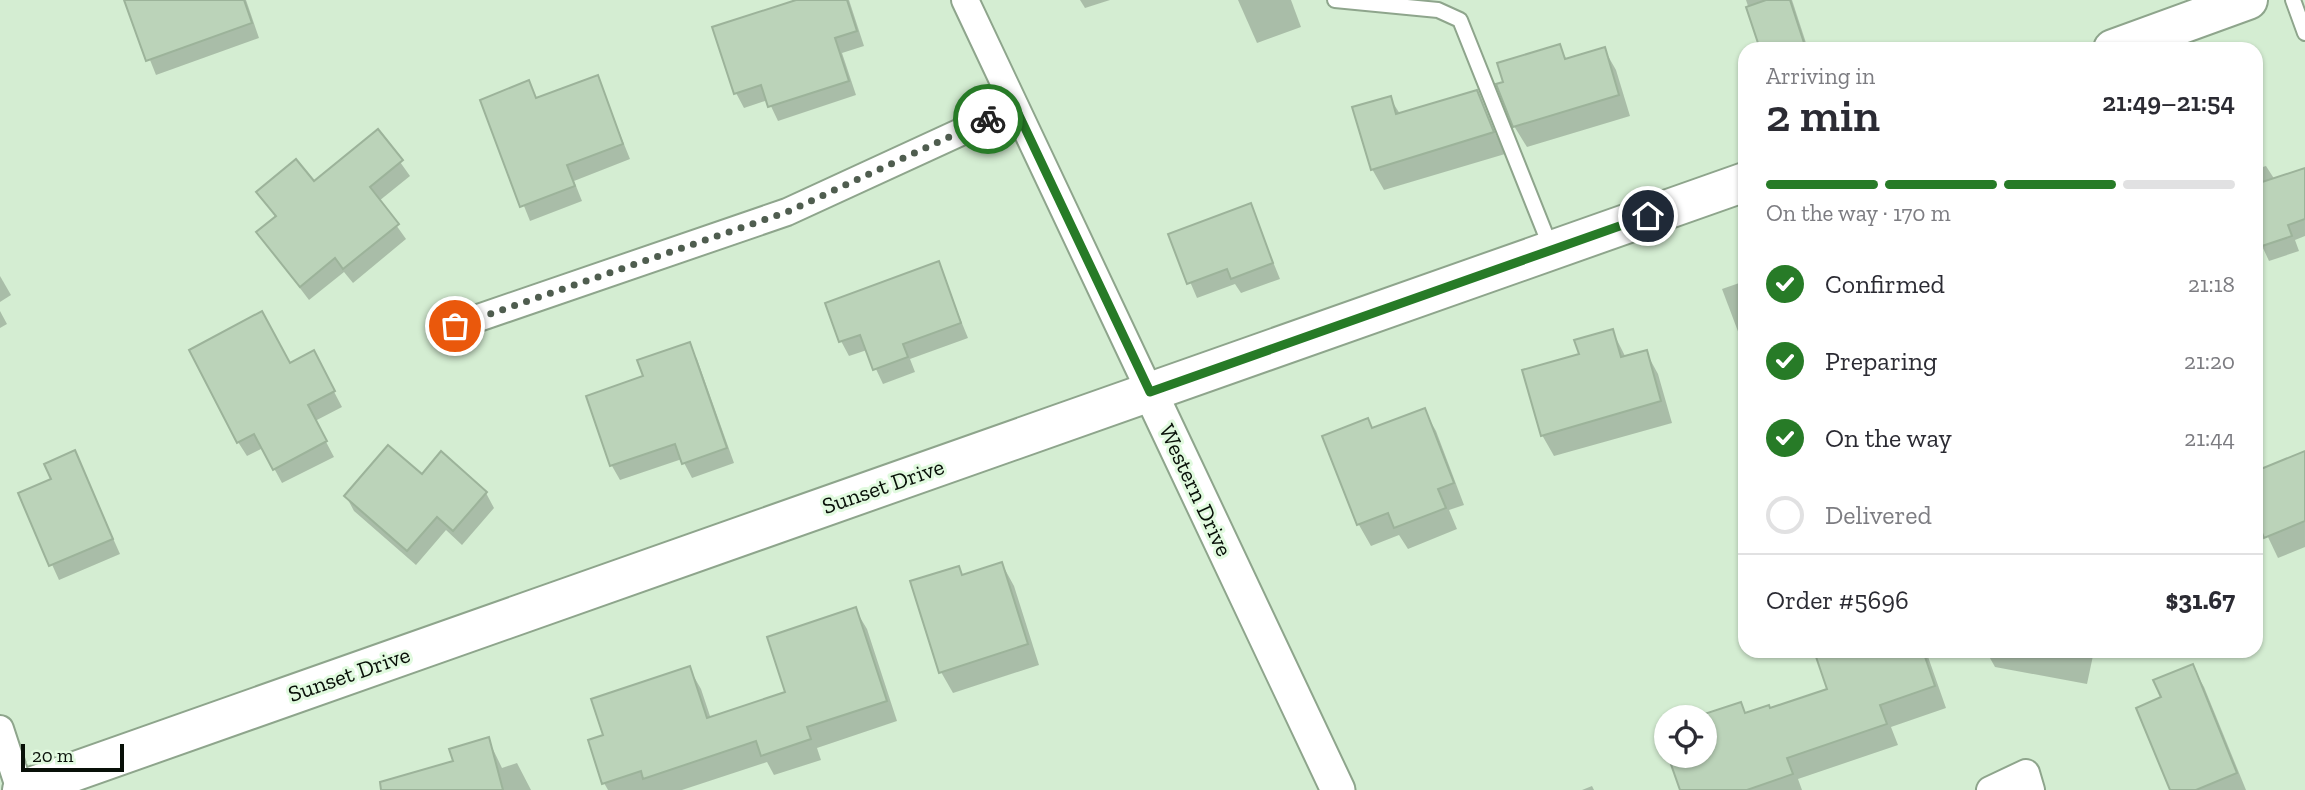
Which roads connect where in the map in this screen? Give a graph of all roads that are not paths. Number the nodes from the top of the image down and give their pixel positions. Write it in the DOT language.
graph roads {
  1 [pos="965,0"];
  2 [pos="1335,0"];
  3 [pos="2248,0"];
  4 [pos="2293,0"];
  5 [pos="2305,33"];
  6 [pos="2132,42"];
  7 [pos="1015,107"];
  8 [pos="1738,184"];
  9 [pos="1552,250"];
  10 [pos="455,326"];
  11 [pos="1150,392"];
  12 [pos="0,729"];
  13 [pos="2028,781"];
  14 [pos="21,790"];
  15 [pos="1338,790"];
  16 [pos="1990,790"];
  1 -- 7 [label="street, Western Drive"];
  2 -- 9 [label="lane"];
  3 -- 6 [label="main road"];
  4 -- 5 [label="lane"];
  7 -- 10 [label="street"];
  7 -- 11 [label="street, Western Drive"];
  8 -- 9 [label="main road, Sunset Drive"];
  9 -- 11 [label="main road, Sunset Drive"];
  11 -- 14 [label="main road, Sunset Drive"];
  11 -- 15 [label="street, Western Drive"];
  12 -- 14 [label="street"];
  13 -- 16 [label="street"];
}
